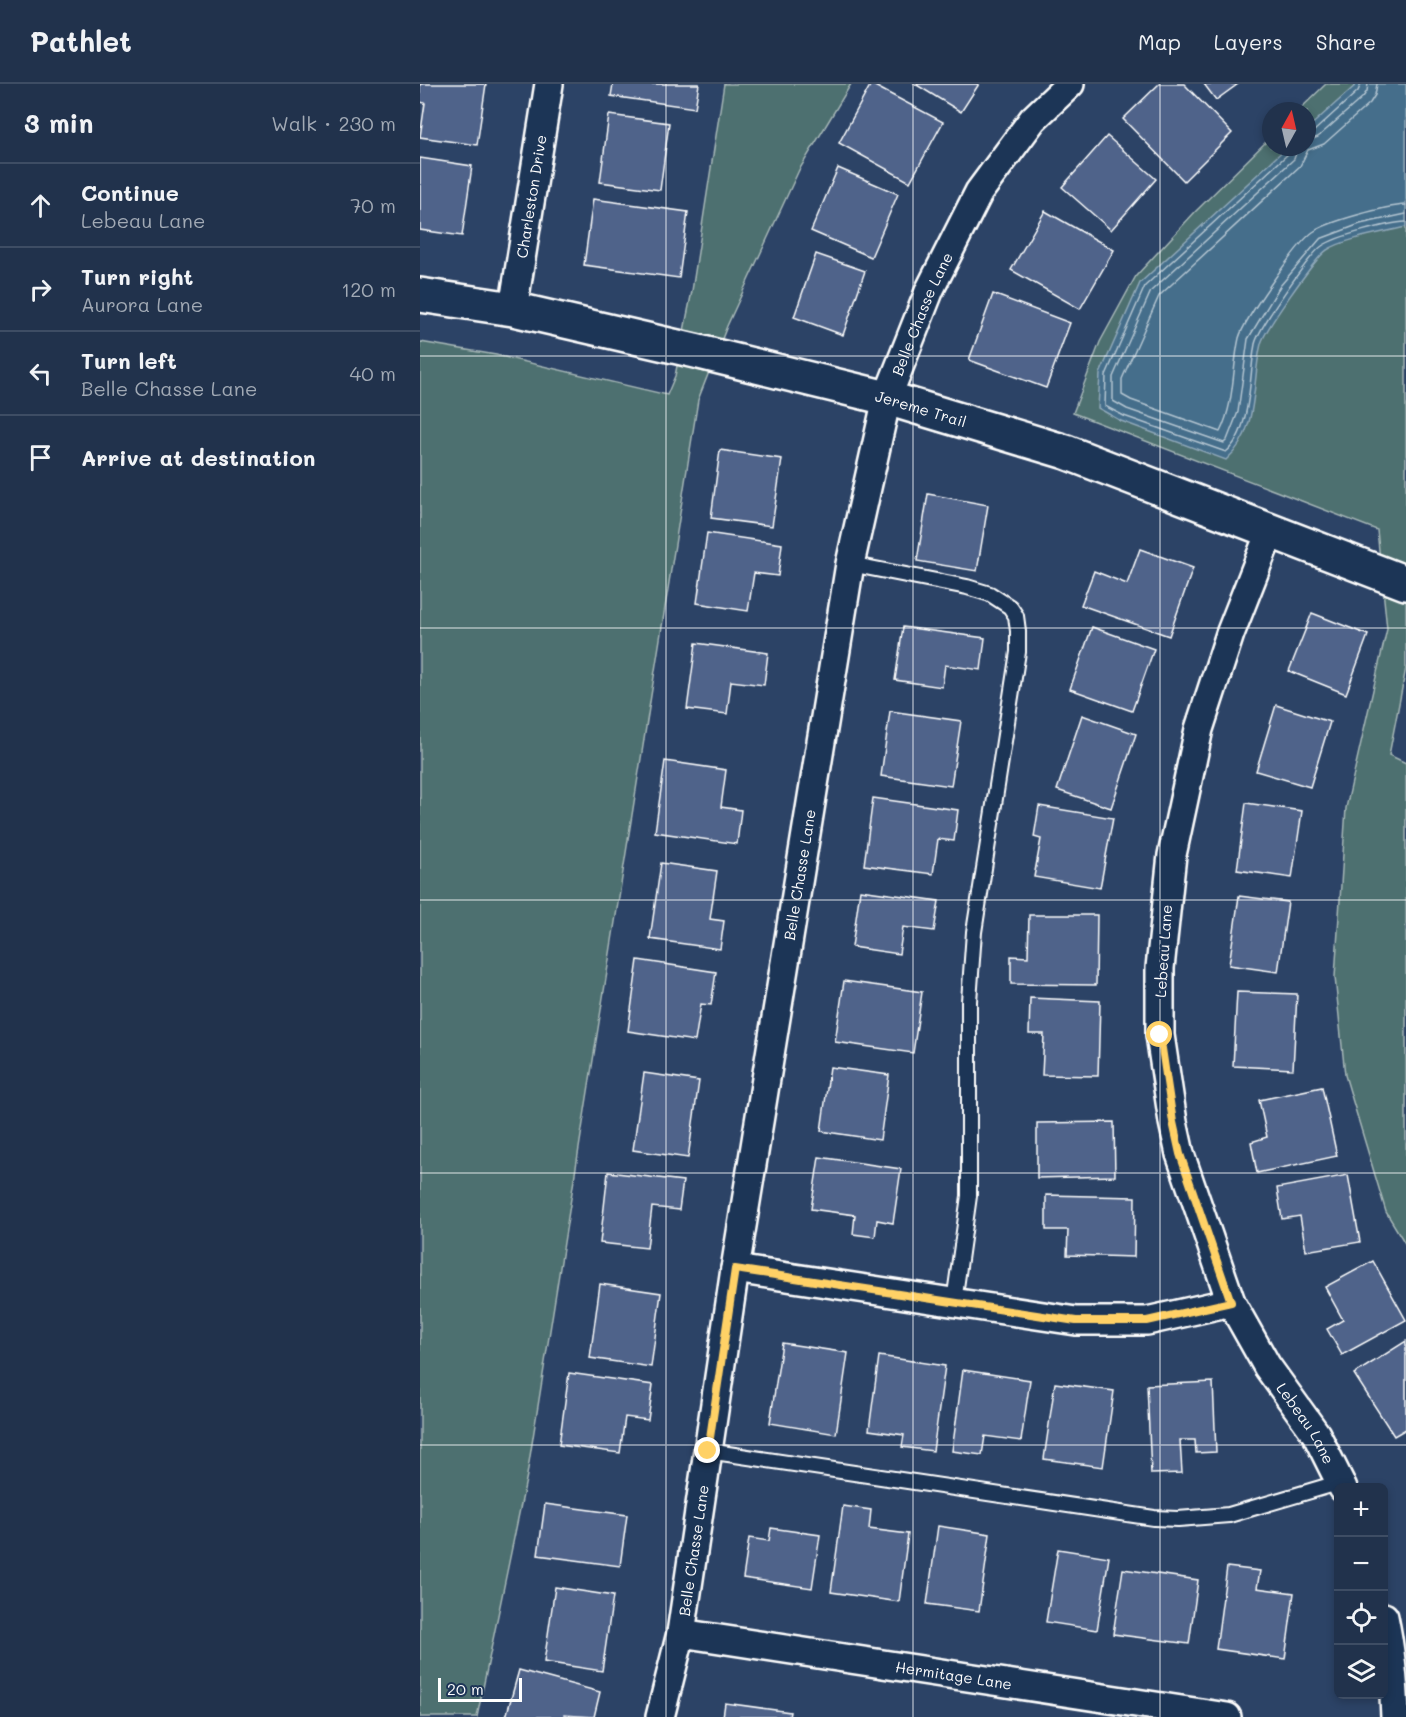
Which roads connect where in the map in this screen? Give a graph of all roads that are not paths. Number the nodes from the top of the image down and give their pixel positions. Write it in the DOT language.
graph roads {
  1 [pos="549,84"];
  2 [pos="1070,84"];
  3 [pos="420,296"];
  4 [pos="513,309"];
  5 [pos="887,398"];
  6 [pos="1270,532"];
  7 [pos="850,564"];
  8 [pos="1406,583"];
  9 [pos="735,1269"];
  10 [pos="954,1302"];
  11 [pos="1231,1302"];
  12 [pos="708,1451"];
  13 [pos="1341,1483"];
  14 [pos="1334,1487"];
  15 [pos="681,1633"];
  16 [pos="1388,1644"];
  17 [pos="660,1717"];
  18 [pos="1227,1717"];
  19 [pos="1395,1717"];
  1 -- 4 [label="street, Charleston Drive"];
  2 -- 5 [label="street, Belle Chasse Lane"];
  3 -- 4 [label="street, Jereme Trail"];
  4 -- 5 [label="street, Jereme Trail"];
  5 -- 6 [label="street, Jereme Trail"];
  5 -- 7 [label="street, Belle Chasse Lane"];
  6 -- 8 [label="street, Jereme Trail"];
  6 -- 11 [label="street, Lebeau Lane"];
  7 -- 9 [label="street, Belle Chasse Lane"];
  7 -- 10 [label="lane"];
  9 -- 10 [label="street"];
  9 -- 12 [label="street, Belle Chasse Lane"];
  10 -- 11 [label="street"];
  11 -- 13 [label="street, Lebeau Lane"];
  12 -- 14 [label="lane"];
  12 -- 15 [label="street, Belle Chasse Lane"];
  15 -- 17 [label="street, Belle Chasse Lane"];
  15 -- 18 [label="street, Hermitage Lane"];
  16 -- 19 [label="street"];
}
